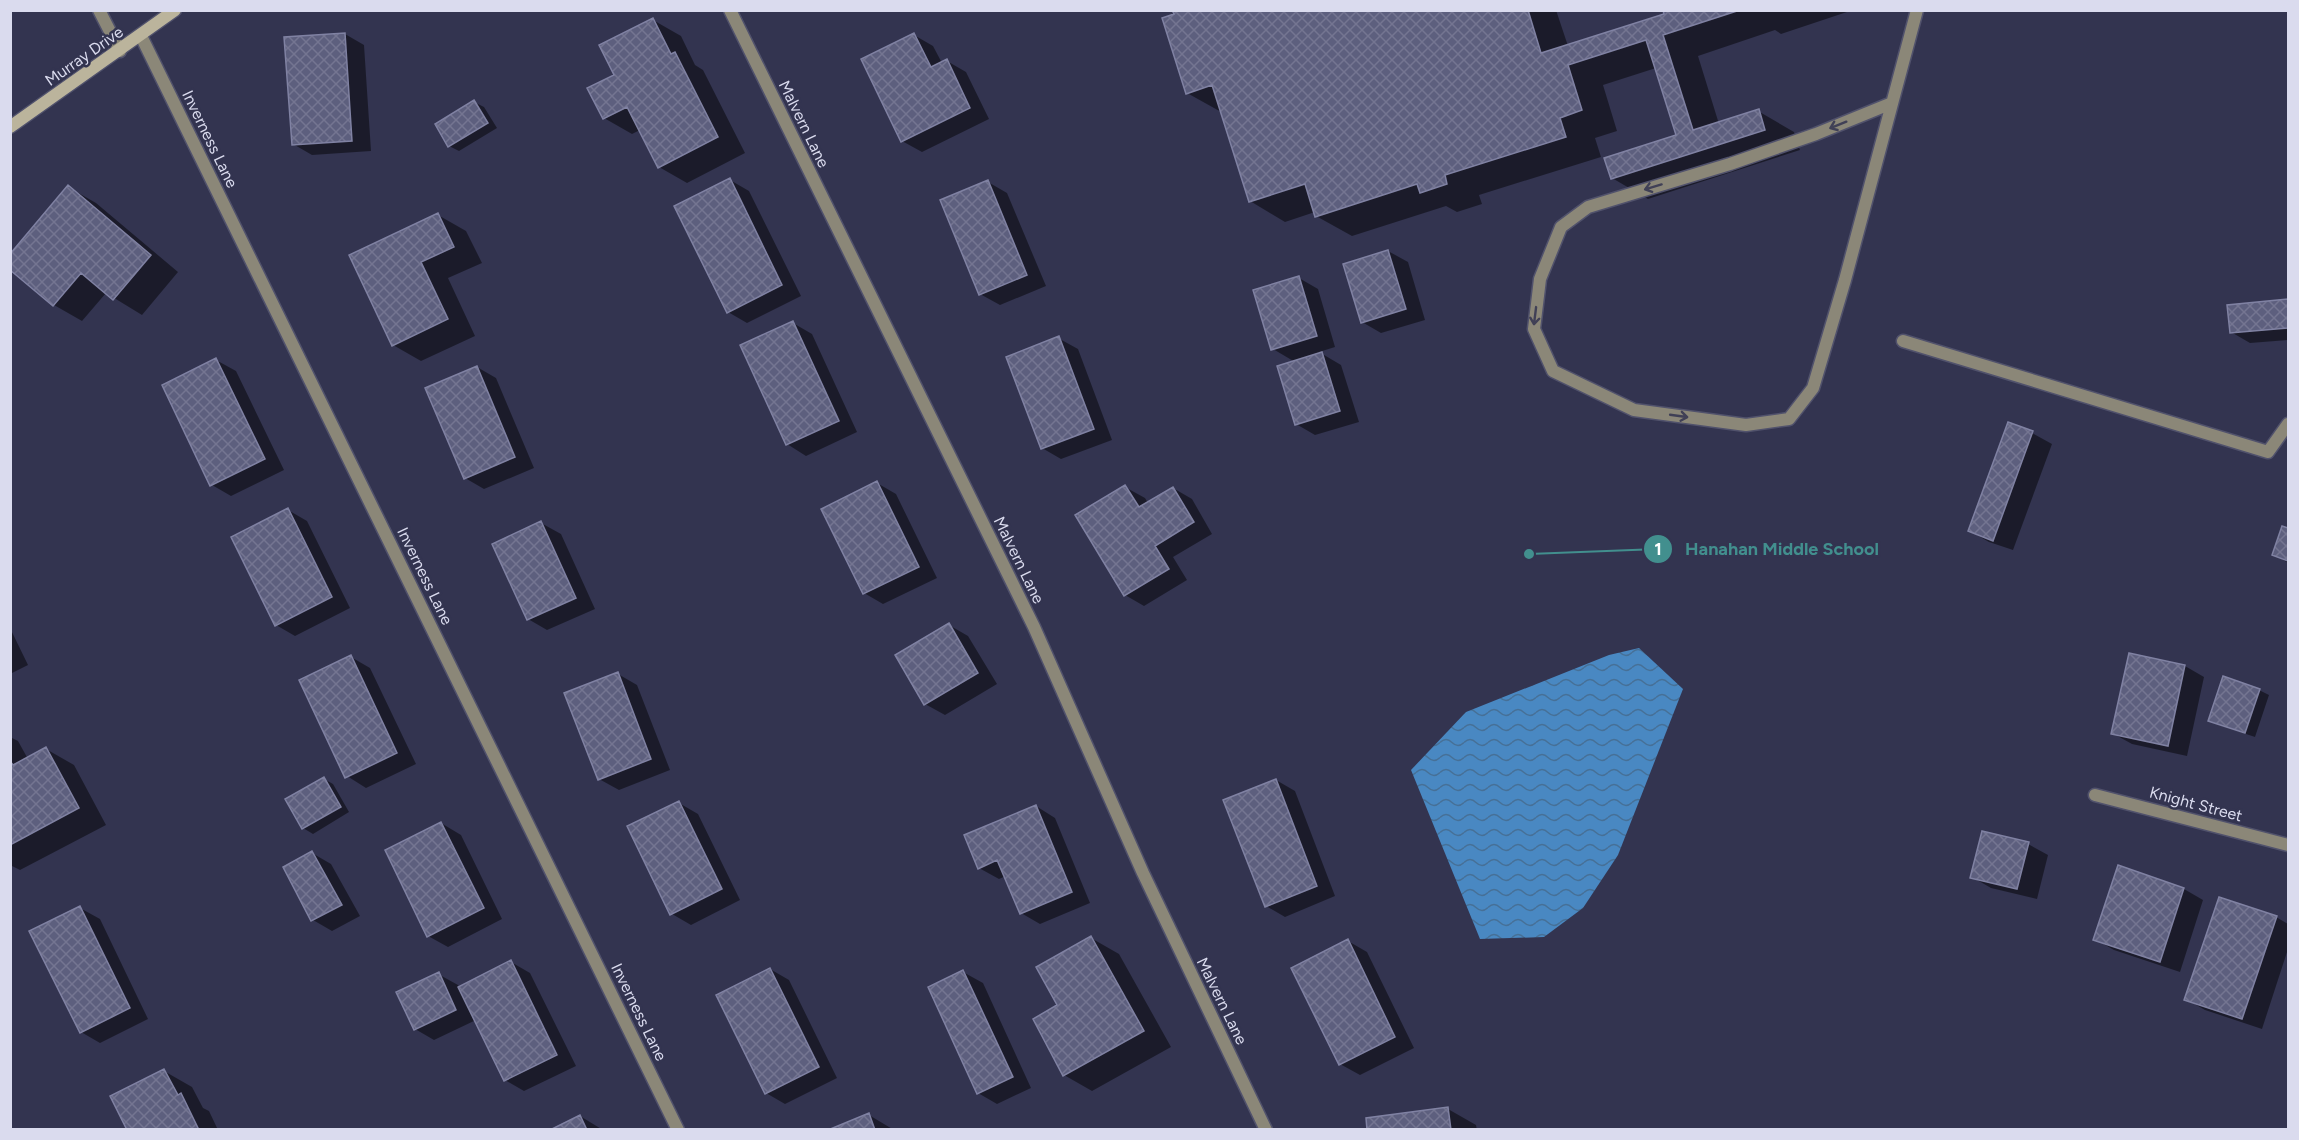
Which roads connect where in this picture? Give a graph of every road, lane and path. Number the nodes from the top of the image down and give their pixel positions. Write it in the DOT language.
graph roads {
  1 [pos="99,10"];
  2 [pos="175,10"];
  3 [pos="730,10"];
  4 [pos="1917,10"];
  5 [pos="141,36"];
  6 [pos="120,51"];
  7 [pos="1892,103"];
  8 [pos="10,128"];
  9 [pos="1903,341"];
  10 [pos="2289,424"];
  11 [pos="2096,795"];
  12 [pos="2289,844"];
  13 [pos="678,1130"];
  14 [pos="1266,1130"];
  1 -- 6 [label="street"];
  2 -- 5 [label="street, Murray Drive"];
  3 -- 14 [label="street, Malvern Lane"];
  4 -- 7 [label="street"];
  5 -- 6 [label="street, Murray Drive"];
  5 -- 13 [label="street, Inverness Lane"];
  6 -- 8 [label="street, Murray Drive"];
  7 -- 7 [label="street, one-way"];
  9 -- 10 [label="street"];
  11 -- 12 [label="street, Knight Street"];
}
